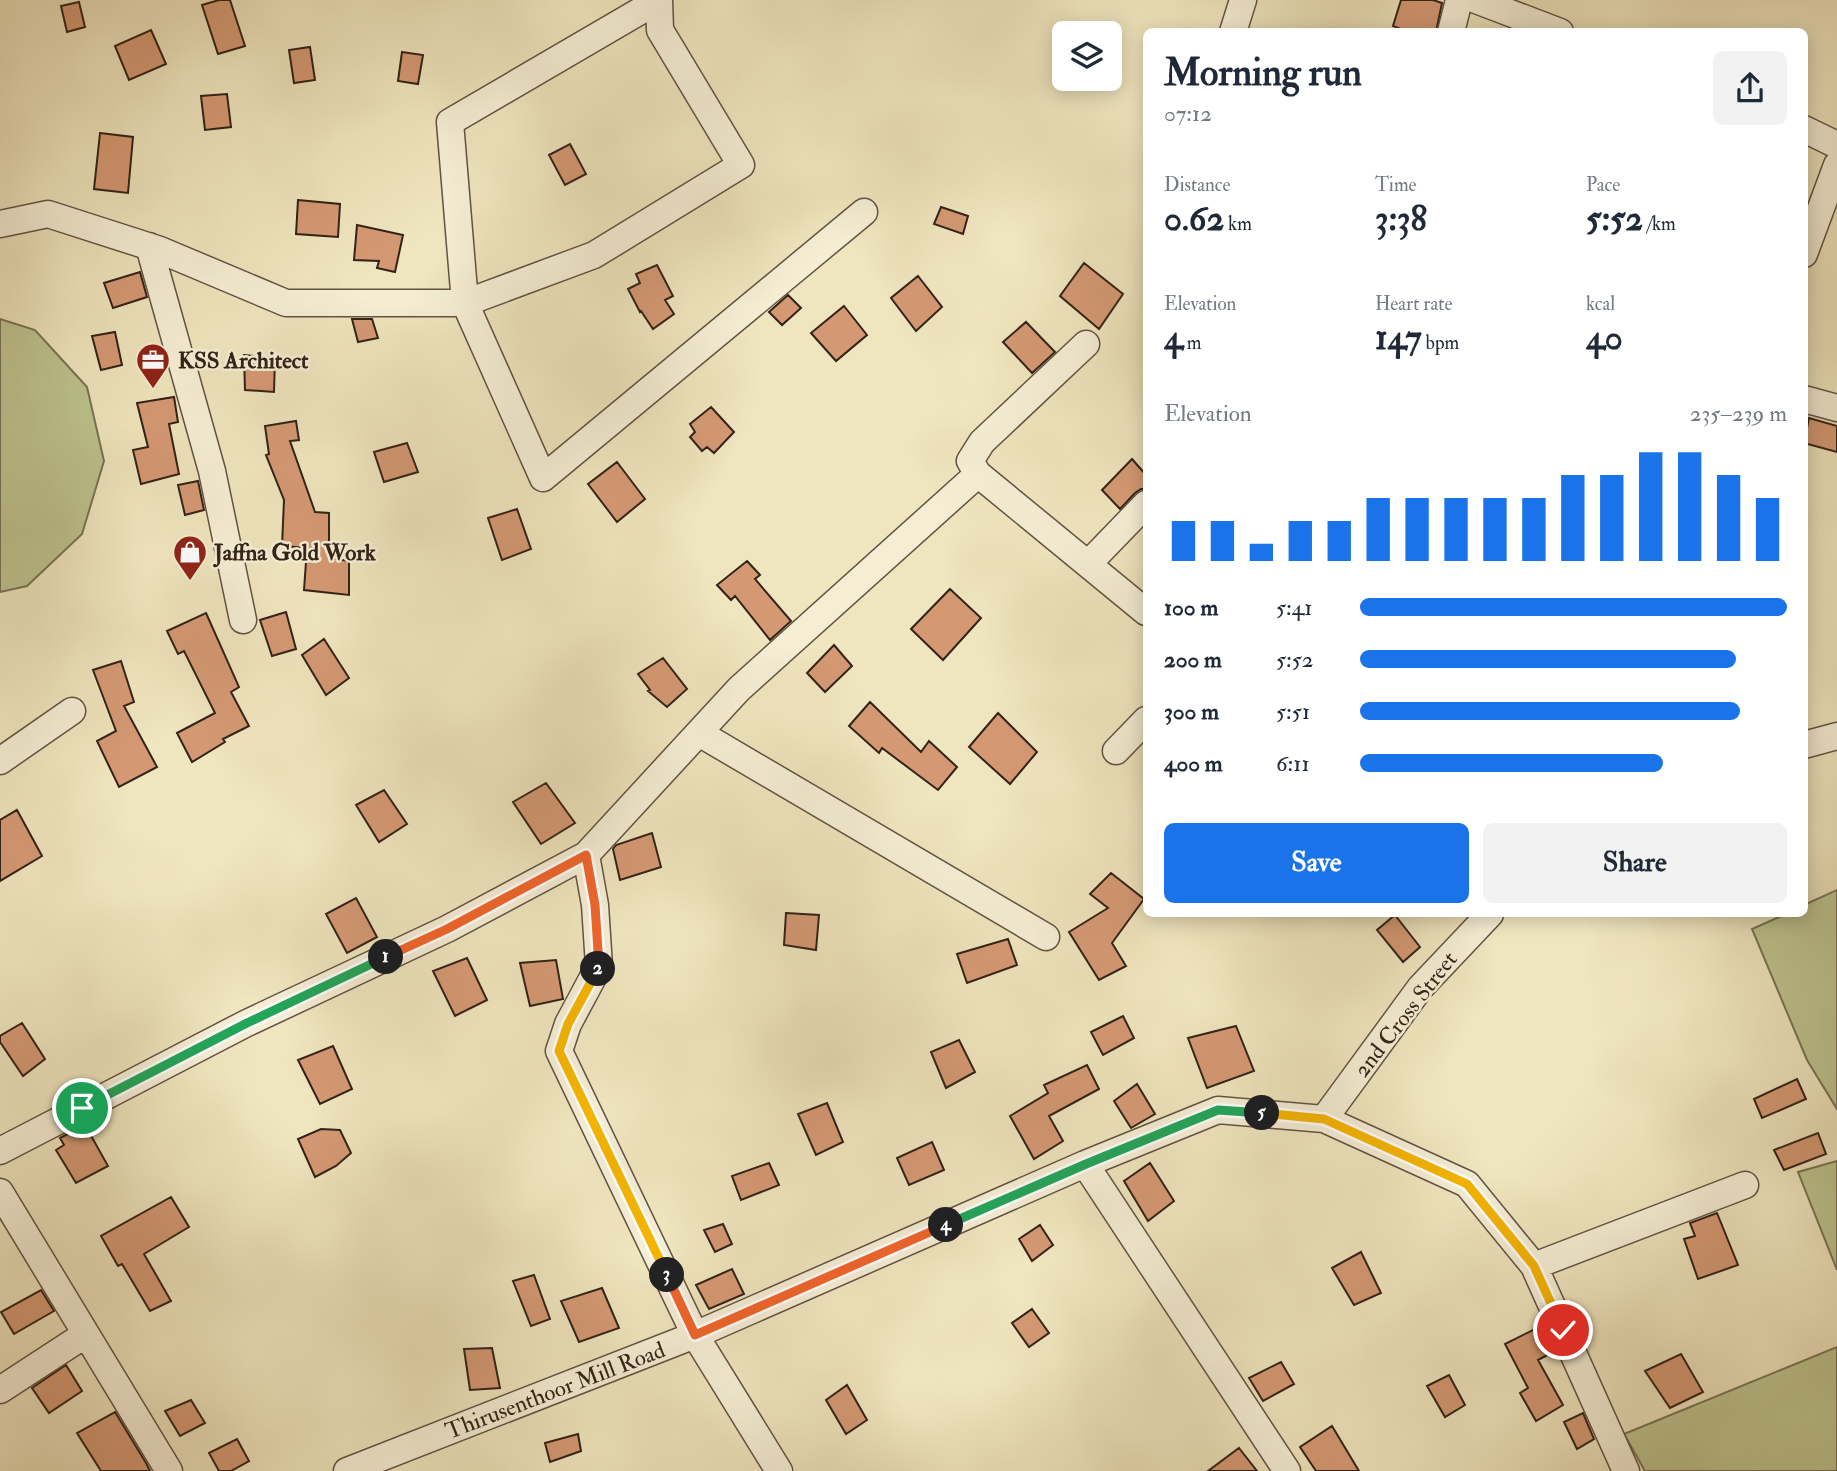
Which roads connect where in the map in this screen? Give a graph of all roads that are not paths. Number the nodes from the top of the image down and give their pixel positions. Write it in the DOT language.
graph roads {
  1 [pos="1243,0"];
  2 [pos="1458,0"];
  3 [pos="1476,0"];
  4 [pos="1234,28"];
  5 [pos="1452,28"];
  6 [pos="1550,28"];
  7 [pos="1808,131"];
  8 [pos="1837,145"];
  9 [pos="1837,164"];
  10 [pos="864,212"];
  11 [pos="0,224"];
  12 [pos="1808,243"];
  13 [pos="149,246"];
  14 [pos="465,303"];
  15 [pos="1086,344"];
  16 [pos="1808,401"];
  17 [pos="1837,408"];
  18 [pos="978,474"];
  19 [pos="1143,507"];
  20 [pos="1088,564"];
  21 [pos="1143,610"];
  22 [pos="243,620"];
  23 [pos="72,711"];
  24 [pos="1143,723"];
  25 [pos="699,733"];
  26 [pos="1837,736"];
  27 [pos="1808,744"];
  28 [pos="1116,751"];
  29 [pos="0,761"];
  30 [pos="586,855"];
  31 [pos="1486,917"];
  32 [pos="1046,937"];
  33 [pos="1324,1119"];
  34 [pos="0,1150"];
  35 [pos="1086,1164"];
  36 [pos="1745,1185"];
  37 [pos="0,1192"];
  38 [pos="1534,1266"];
  39 [pos="86,1334"];
  40 [pos="695,1335"];
  41 [pos="0,1390"];
  42 [pos="169,1471"];
  43 [pos="348,1471"];
  44 [pos="779,1471"];
  45 [pos="1287,1471"];
  46 [pos="1626,1471"];
  1 -- 4 [label="street"];
  2 -- 5 [label="street"];
  3 -- 6 [label="street"];
  7 -- 8 [label="street"];
  9 -- 12 [label="street"];
  10 -- 14 [label="street"];
  11 -- 13 [label="street"];
  13 -- 14 [label="street"];
  13 -- 22 [label="street"];
  14 -- 14 [label="street"];
  15 -- 18 [label="street"];
  16 -- 17 [label="street"];
  18 -- 20 [label="street"];
  18 -- 25 [label="street"];
  19 -- 20 [label="street"];
  20 -- 21 [label="street"];
  23 -- 29 [label="street"];
  24 -- 28 [label="street"];
  25 -- 30 [label="street"];
  25 -- 32 [label="street"];
  26 -- 27 [label="street"];
  30 -- 34 [label="street"];
  30 -- 40 [label="street"];
  31 -- 33 [label="street, 2nd Cross Street"];
  33 -- 35 [label="street, Thirusenthoor Mill Road"];
  33 -- 38 [label="street, Thirusenthoor Mill Road"];
  35 -- 40 [label="street, Thirusenthoor Mill Road"];
  35 -- 45 [label="street"];
  36 -- 38 [label="street"];
  37 -- 39 [label="street"];
  38 -- 46 [label="street, Thirusenthoor Mill Road"];
  39 -- 41 [label="street"];
  39 -- 42 [label="street"];
  40 -- 43 [label="street, Thirusenthoor Mill Road"];
  40 -- 44 [label="street"];
}
